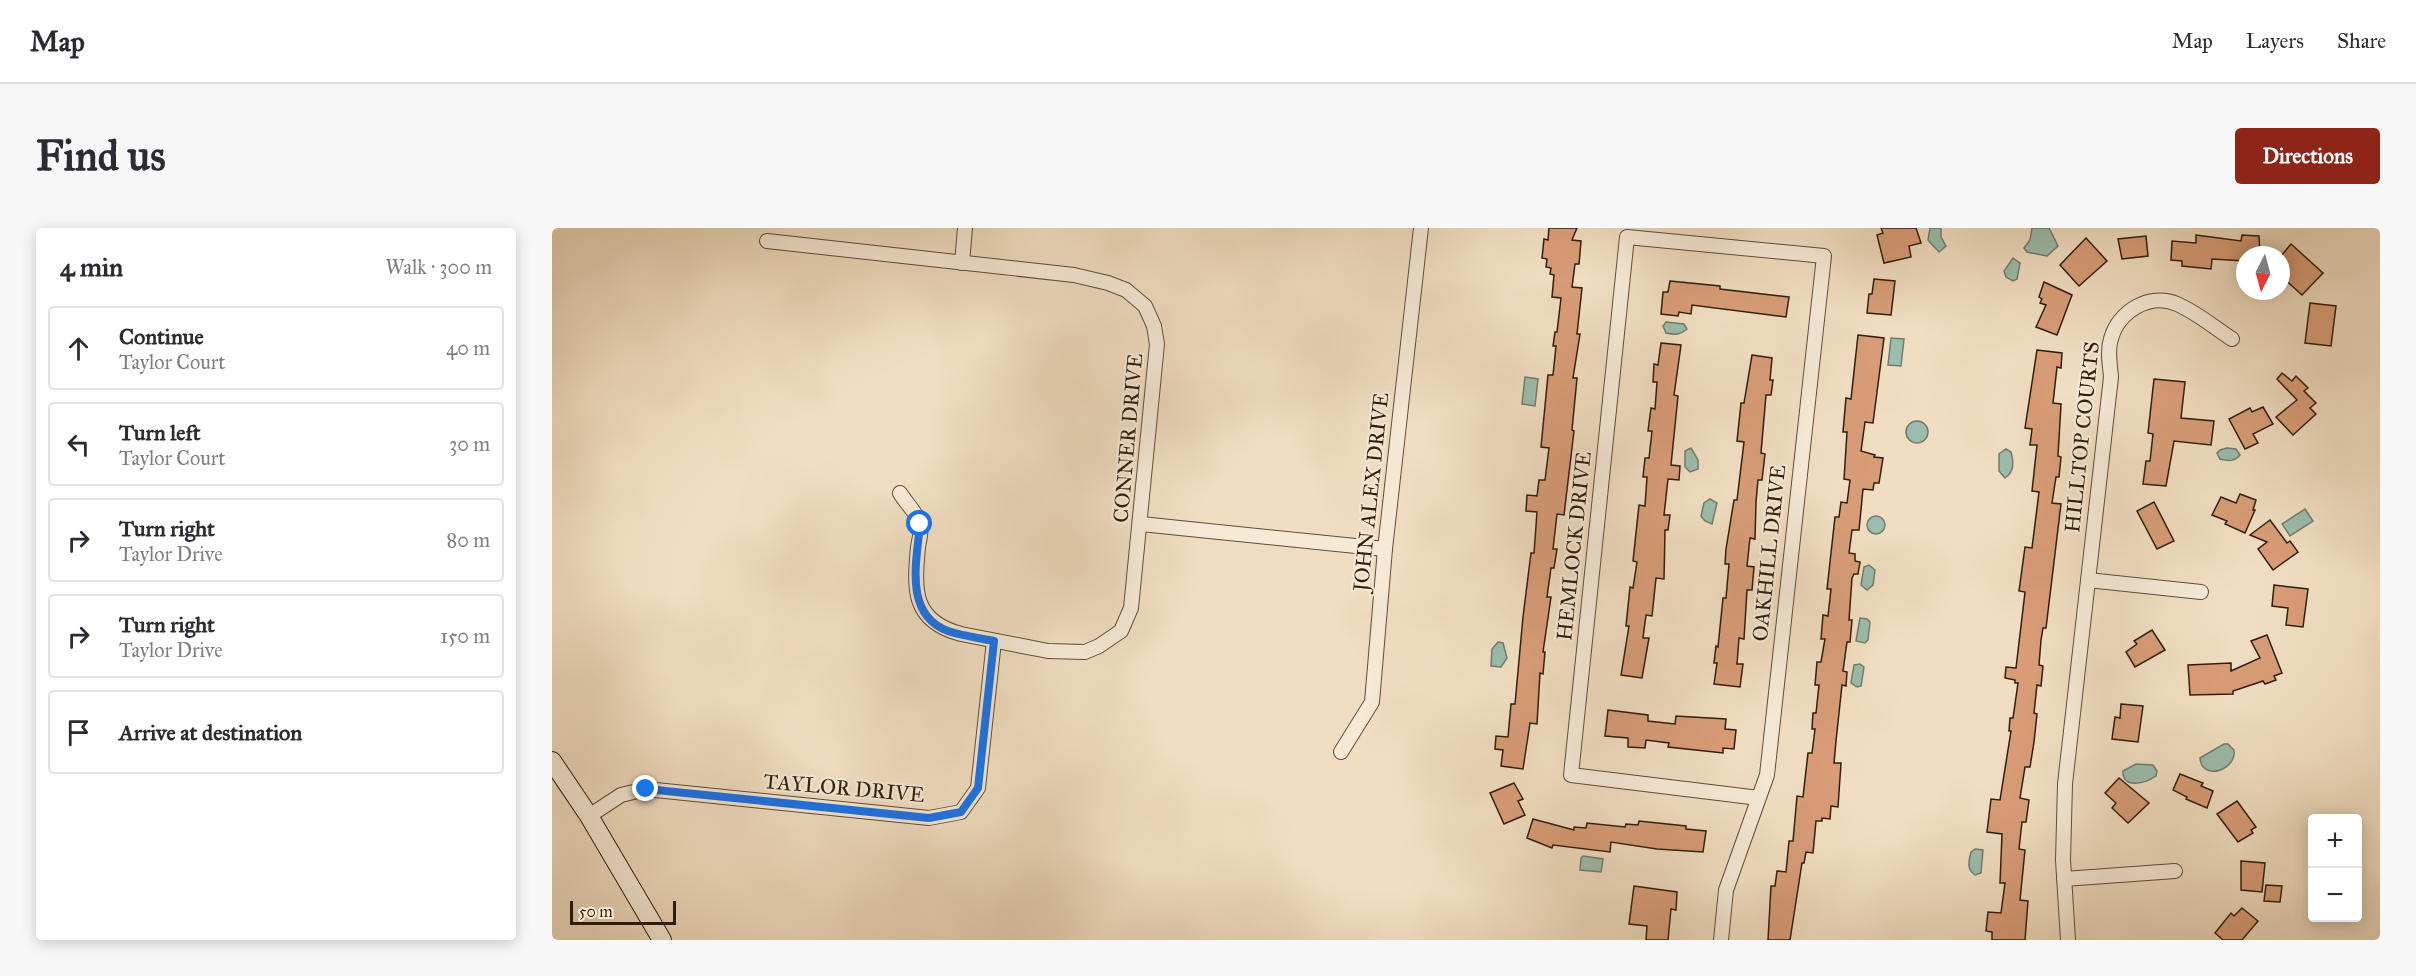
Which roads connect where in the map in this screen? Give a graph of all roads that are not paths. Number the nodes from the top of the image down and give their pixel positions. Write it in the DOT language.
graph roads {
  1 [pos="965,228"];
  2 [pos="1421,228"];
  3 [pos="767,241"];
  4 [pos="1732,247"];
  5 [pos="962,263"];
  6 [pos="2232,339"];
  7 [pos="900,493"];
  8 [pos="1141,524"];
  9 [pos="1385,549"];
  10 [pos="2088,580"];
  11 [pos="2202,592"];
  12 [pos="994,641"];
  13 [pos="1341,752"];
  14 [pos="552,761"];
  15 [pos="1759,798"];
  16 [pos="589,816"];
  17 [pos="2175,871"];
  18 [pos="2064,879"];
  19 [pos="662,940"];
  20 [pos="1721,940"];
  21 [pos="2068,940"];
  1 -- 5 [label="street"];
  2 -- 9 [label="street, JOHN ALEX DRIVE"];
  3 -- 5 [label="street, CONNER DRIVE"];
  4 -- 15 [label="street, OAKHILL DRIVE"];
  4 -- 15 [label="street, HEMLOCK DRIVE"];
  5 -- 8 [label="street, CONNER DRIVE"];
  6 -- 10 [label="street, HILLTOP COURTS"];
  7 -- 12 [label="street, CONNER DRIVE"];
  8 -- 9 [label="street"];
  8 -- 12 [label="street, CONNER DRIVE"];
  9 -- 13 [label="street, JOHN ALEX DRIVE"];
  10 -- 11 [label="street"];
  10 -- 18 [label="street, HILLTOP COURTS"];
  12 -- 16 [label="street, TAYLOR DRIVE"];
  14 -- 16 [label="street"];
  15 -- 20 [label="street, OAKHILL DRIVE"];
  16 -- 19 [label="street"];
  17 -- 18 [label="street"];
  18 -- 21 [label="street, HILLTOP COURTS"];
}
